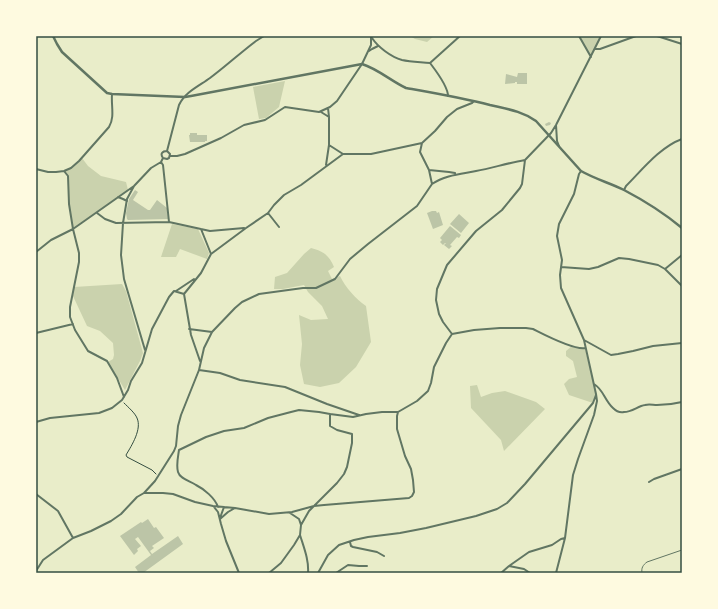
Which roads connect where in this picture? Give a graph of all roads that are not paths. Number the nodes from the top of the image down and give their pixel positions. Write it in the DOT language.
graph roads {
  1 [pos="53,36"];
  2 [pos="264,36"];
  3 [pos="371,36"];
  4 [pos="460,36"];
  5 [pos="579,36"];
  6 [pos="601,36"];
  7 [pos="636,36"];
  8 [pos="658,36"];
  9 [pos="682,44"];
  10 [pos="378,46"];
  11 [pos="595,49"];
  12 [pos="368,52"];
  13 [pos="591,58"];
  14 [pos="430,63"];
  15 [pos="362,64"];
  16 [pos="112,94"];
  17 [pos="448,96"];
  18 [pos="185,97"];
  19 [pos="474,101"];
  20 [pos="328,108"];
  21 [pos="321,112"];
  22 [pos="329,117"];
  23 [pos="556,125"];
  24 [pos="549,136"];
  25 [pos="682,139"];
  26 [pos="422,144"];
  27 [pos="329,145"];
  28 [pos="559,147"];
  29 [pos="167,151"];
  30 [pos="342,154"];
  31 [pos="170,156"];
  32 [pos="163,158"];
  33 [pos="525,160"];
  34 [pos="161,161"];
  35 [pos="326,166"];
  36 [pos="36,169"];
  37 [pos="429,170"];
  38 [pos="64,171"];
  39 [pos="581,172"];
  40 [pos="456,174"];
  41 [pos="432,184"];
  42 [pos="134,186"];
  43 [pos="624,190"];
  44 [pos="118,198"];
  45 [pos="127,201"];
  46 [pos="96,212"];
  47 [pos="268,213"];
  48 [pos="169,222"];
  49 [pos="123,223"];
  50 [pos="279,227"];
  51 [pos="246,228"];
  52 [pos="682,228"];
  53 [pos="72,229"];
  54 [pos="201,229"];
  55 [pos="36,252"];
  56 [pos="211,254"];
  57 [pos="682,255"];
  58 [pos="561,267"];
  59 [pos="664,268"];
  60 [pos="196,277"];
  61 [pos="682,286"];
  62 [pos="174,291"];
  63 [pos="184,294"];
  64 [pos="73,324"];
  65 [pos="189,329"];
  66 [pos="212,332"];
  67 [pos="36,333"];
  68 [pos="452,334"];
  69 [pos="584,340"];
  70 [pos="682,343"];
  71 [pos="585,348"];
  72 [pos="146,352"];
  73 [pos="200,362"];
  74 [pos="198,370"];
  75 [pos="594,383"];
  76 [pos="596,394"];
  77 [pos="123,398"];
  78 [pos="682,402"];
  79 [pos="398,412"];
  80 [pos="330,414"];
  81 [pos="360,415"];
  82 [pos="36,422"];
  83 [pos="682,469"];
  84 [pos="649,482"];
  85 [pos="144,493"];
  86 [pos="36,494"];
  87 [pos="213,506"];
  88 [pos="314,506"];
  89 [pos="218,507"];
  90 [pos="224,507"];
  91 [pos="235,508"];
  92 [pos="289,512"];
  93 [pos="220,519"];
  94 [pos="301,525"];
  95 [pos="300,535"];
  96 [pos="72,538"];
  97 [pos="565,538"];
  98 [pos="349,542"];
  99 [pos="682,550"];
  100 [pos="384,556"];
  101 [pos="367,566"];
  102 [pos="509,566"];
  103 [pos="36,571"];
  104 [pos="239,573"];
  105 [pos="269,573"];
  106 [pos="308,573"];
  107 [pos="318,573"];
  108 [pos="336,573"];
  109 [pos="501,573"];
  110 [pos="530,573"];
  111 [pos="556,573"];
  112 [pos="642,573"];
  1 -- 16 [label="street"];
  2 -- 18 [label="street"];
  3 -- 10 [label="street"];
  3 -- 12 [label="street"];
  4 -- 14 [label="street"];
  5 -- 13 [label="street"];
  6 -- 11 [label="street"];
  7 -- 11 [label="street"];
  8 -- 9 [label="street"];
  10 -- 12 [label="street"];
  10 -- 14 [label="street"];
  11 -- 13 [label="street"];
  12 -- 15 [label="street"];
  13 -- 23 [label="street"];
  14 -- 17 [label="street"];
  15 -- 17 [label="street"];
  15 -- 18 [label="street"];
  15 -- 20 [label="street"];
  16 -- 18 [label="street"];
  16 -- 38 [label="street"];
  17 -- 19 [label="street"];
  18 -- 29 [label="street"];
  19 -- 24 [label="street"];
  19 -- 26 [label="street"];
  20 -- 21 [label="street"];
  20 -- 22 [label="street"];
  21 -- 22 [label="street"];
  21 -- 31 [label="street"];
  22 -- 27 [label="street"];
  23 -- 24 [label="street"];
  23 -- 28 [label="street"];
  24 -- 28 [label="street"];
  24 -- 33 [label="street"];
  25 -- 43 [label="street"];
  26 -- 30 [label="street"];
  26 -- 37 [label="street"];
  27 -- 30 [label="street"];
  27 -- 35 [label="street"];
  28 -- 39 [label="street"];
  29 -- 31 [label="street"];
  29 -- 32 [label="street"];
  30 -- 35 [label="street"];
  31 -- 32 [label="street"];
  32 -- 34 [label="street"];
  33 -- 40 [label="street"];
  33 -- 68 [label="street"];
  34 -- 42 [label="street"];
  34 -- 48 [label="street"];
  35 -- 47 [label="street"];
  36 -- 38 [label="street"];
  37 -- 40 [label="street"];
  37 -- 41 [label="street"];
  38 -- 53 [label="street"];
  39 -- 43 [label="street"];
  39 -- 58 [label="street"];
  40 -- 41 [label="street"];
  41 -- 66 [label="street"];
  42 -- 44 [label="street"];
  42 -- 45 [label="street"];
  43 -- 52 [label="street"];
  44 -- 45 [label="street"];
  44 -- 46 [label="street"];
  45 -- 49 [label="street"];
  46 -- 49 [label="street"];
  46 -- 53 [label="street"];
  47 -- 50 [label="street"];
  47 -- 51 [label="street"];
  48 -- 49 [label="street"];
  48 -- 54 [label="street"];
  49 -- 72 [label="street"];
  51 -- 54 [label="street"];
  51 -- 56 [label="street"];
  53 -- 55 [label="street"];
  53 -- 64 [label="street"];
  54 -- 56 [label="street"];
  56 -- 60 [label="street"];
  57 -- 59 [label="street"];
  58 -- 59 [label="street"];
  58 -- 69 [label="street"];
  59 -- 61 [label="street"];
  60 -- 62 [label="street"];
  60 -- 63 [label="street"];
  62 -- 63 [label="street"];
  62 -- 72 [label="street"];
  63 -- 65 [label="street"];
  64 -- 67 [label="street"];
  64 -- 77 [label="street"];
  65 -- 66 [label="street"];
  65 -- 73 [label="street"];
  66 -- 73 [label="street"];
  68 -- 71 [label="street"];
  68 -- 79 [label="street"];
  69 -- 70 [label="street"];
  69 -- 71 [label="street"];
  71 -- 75 [label="street"];
  72 -- 77 [label="street"];
  73 -- 74 [label="street"];
  74 -- 81 [label="street"];
  74 -- 85 [label="street"];
  75 -- 76 [label="street"];
  75 -- 78 [label="street"];
  76 -- 97 [label="street"];
  76 -- 98 [label="street"];
  77 -- 82 [label="street"];
  79 -- 81 [label="street"];
  79 -- 88 [label="street"];
  80 -- 81 [label="street"];
  80 -- 88 [label="street"];
  80 -- 89 [label="street"];
  83 -- 84 [label="street"];
  85 -- 87 [label="street"];
  85 -- 96 [label="street"];
  86 -- 96 [label="street"];
  87 -- 89 [label="street"];
  87 -- 93 [label="street"];
  88 -- 92 [label="street"];
  88 -- 94 [label="street"];
  89 -- 90 [label="street"];
  90 -- 91 [label="street"];
  90 -- 93 [label="street"];
  91 -- 92 [label="street"];
  91 -- 93 [label="street"];
  92 -- 94 [label="street"];
  93 -- 104 [label="street"];
  94 -- 95 [label="street"];
  95 -- 105 [label="street"];
  95 -- 106 [label="street"];
  96 -- 103 [label="street"];
  97 -- 102 [label="street"];
  97 -- 111 [label="street"];
  98 -- 100 [label="street"];
  98 -- 107 [label="street"];
  99 -- 112 [label="lane"];
  101 -- 108 [label="street"];
  102 -- 109 [label="street"];
  102 -- 110 [label="street"];
}
